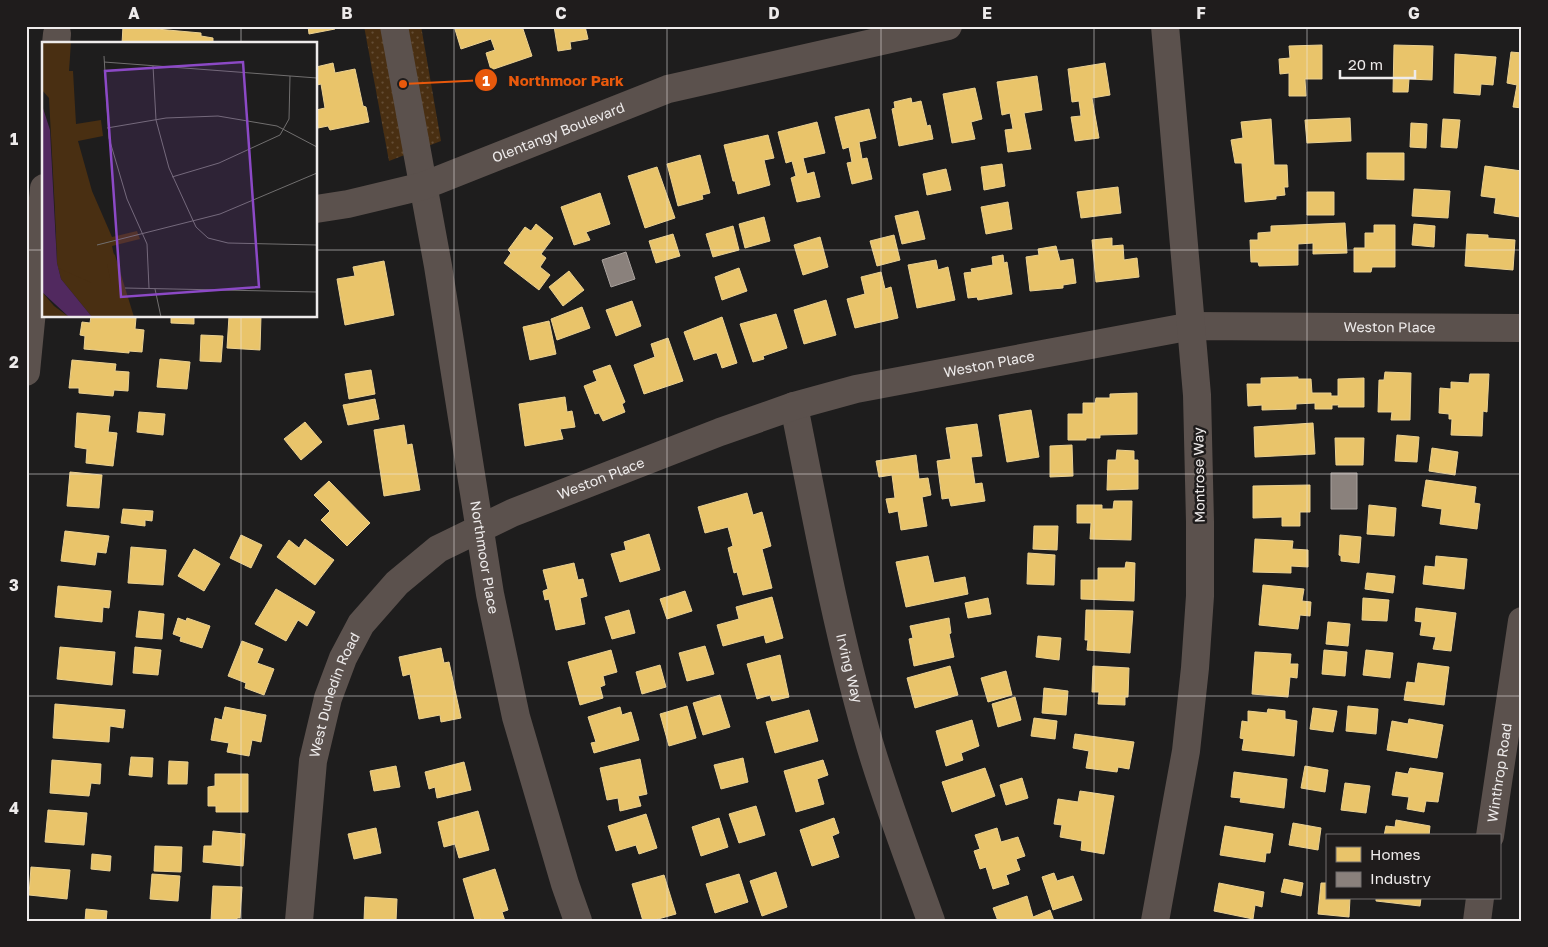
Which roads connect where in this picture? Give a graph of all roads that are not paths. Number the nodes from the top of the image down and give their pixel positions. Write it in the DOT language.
graph roads {
  1 [pos="394,26"];
  2 [pos="948,26"];
  3 [pos="1165,26"];
  4 [pos="423,186"];
  5 [pos="42,198"];
  6 [pos="318,209"];
  7 [pos="33,236"];
  8 [pos="1192,326"];
  9 [pos="1522,328"];
  10 [pos="26,372"];
  11 [pos="794,406"];
  12 [pos="479,528"];
  13 [pos="1522,621"];
  14 [pos="1490,834"];
  15 [pos="1480,900"];
  16 [pos="299,921"];
  17 [pos="578,921"];
  18 [pos="932,921"];
  19 [pos="1156,921"];
  20 [pos="1477,921"];
  1 -- 4 [label="street, Northmoor Place"];
  2 -- 4 [label="street, Olentangy Boulevard"];
  3 -- 8 [label="street, Montrose Way"];
  4 -- 6 [label="street, Olentangy Boulevard"];
  4 -- 12 [label="street, Northmoor Place"];
  5 -- 7 [label="street"];
  7 -- 10 [label="street"];
  8 -- 9 [label="street, Weston Place"];
  8 -- 11 [label="street, Weston Place"];
  8 -- 19 [label="street, Montrose Way"];
  11 -- 12 [label="street, Weston Place"];
  11 -- 18 [label="street, Irving Way"];
  12 -- 16 [label="street, West Dunedin Road"];
  12 -- 17 [label="street, Northmoor Place"];
  13 -- 14 [label="street, Winthrop Road"];
  15 -- 20 [label="street"];
}
